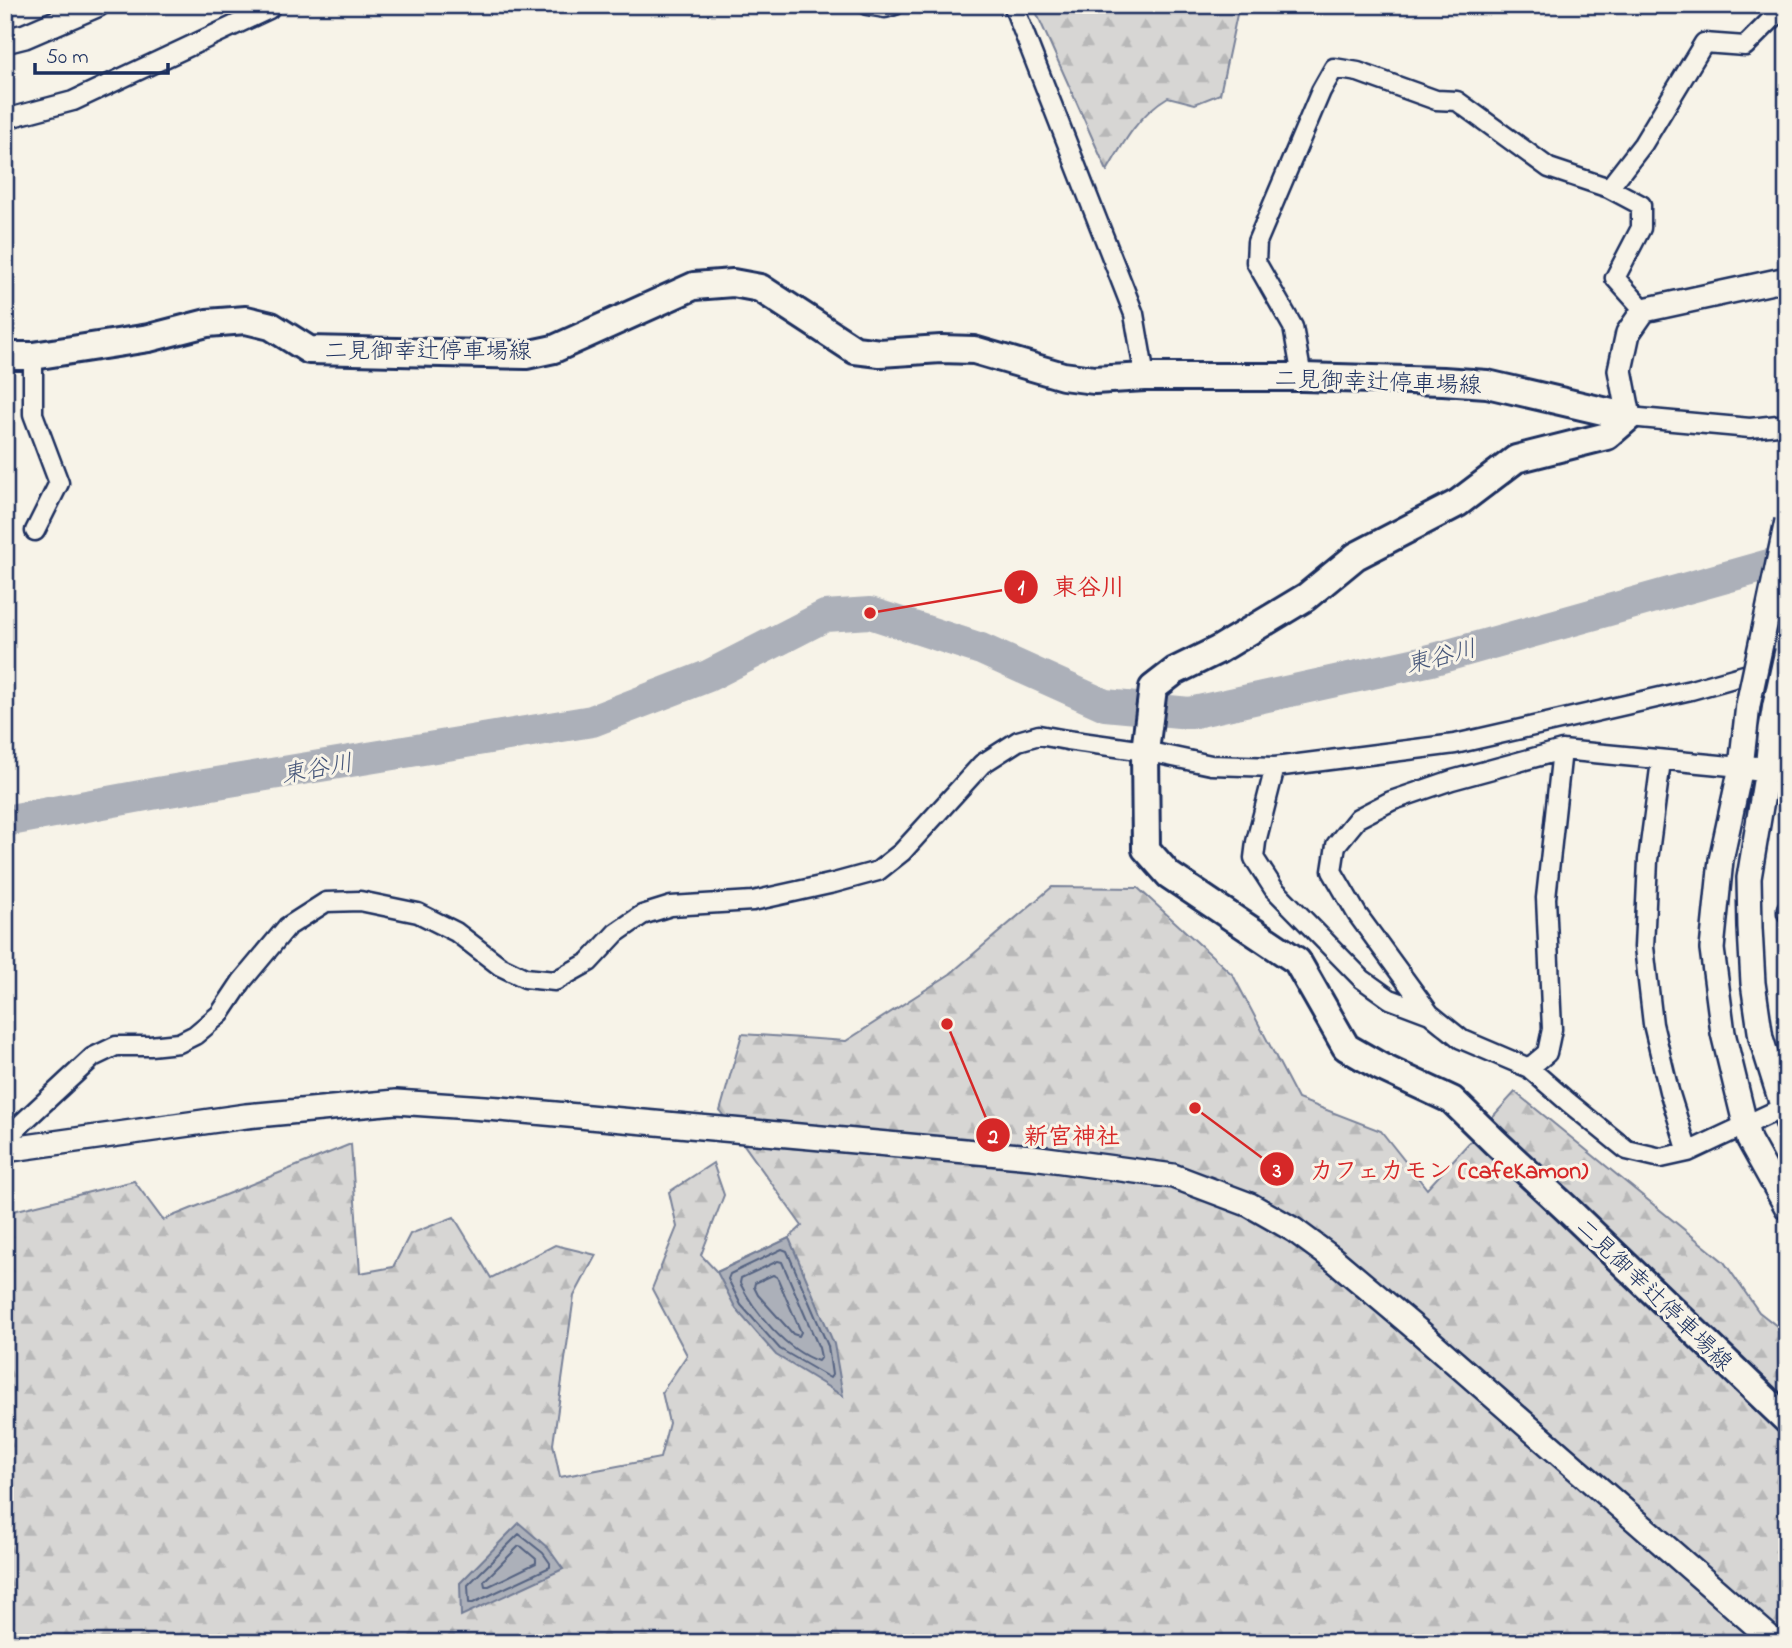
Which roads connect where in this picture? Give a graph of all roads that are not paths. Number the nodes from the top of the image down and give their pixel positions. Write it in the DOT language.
graph roads {
  1 [pos="97,5"];
  2 [pos="267,5"];
  3 [pos="867,5"];
  4 [pos="895,5"];
  5 [pos="1013,5"];
  6 [pos="1781,5"];
  7 [pos="5,41"];
  8 [pos="5,119"];
  9 [pos="1609,188"];
  10 [pos="1787,279"];
  11 [pos="1644,310"];
  12 [pos="5,356"];
  13 [pos="33,356"];
  14 [pos="1145,377"];
  15 [pos="1303,377"];
  16 [pos="1629,417"];
  17 [pos="1787,424"];
  18 [pos="1787,521"];
  19 [pos="35,531"];
  20 [pos="1787,651"];
  21 [pos="1787,663"];
  22 [pos="1562,750"];
  23 [pos="1145,751"];
  24 [pos="1661,761"];
  25 [pos="1275,766"];
  26 [pos="1741,767"];
  27 [pos="1777,769"];
  28 [pos="1430,1014"];
  29 [pos="1530,1068"];
  30 [pos="1784,1114"];
  31 [pos="1746,1125"];
  32 [pos="5,1139"];
  33 [pos="5,1150"];
  34 [pos="1688,1152"];
  35 [pos="1787,1208"];
  36 [pos="1787,1420"];
  37 [pos="1776,1643"];
  1 -- 7 [label="street"];
  2 -- 8 [label="street"];
  3 -- 4 [label="street"];
  5 -- 14 [label="street"];
  6 -- 9 [label="street"];
  9 -- 11 [label="street"];
  9 -- 15 [label="street"];
  10 -- 11 [label="street"];
  11 -- 16 [label="street"];
  12 -- 13 [label="main road, 二見御幸辻停車場線"];
  13 -- 14 [label="main road, 二見御幸辻停車場線"];
  13 -- 19 [label="street"];
  14 -- 15 [label="main road, 二見御幸辻停車場線"];
  15 -- 16 [label="main road, 二見御幸辻停車場線"];
  16 -- 17 [label="street"];
  16 -- 23 [label="main road, 二見御幸辻停車場線"];
  18 -- 26 [label="street, bridge"];
  20 -- 27 [label="street, bridge"];
  21 -- 25 [label="street"];
  22 -- 24 [label="street"];
  22 -- 28 [label="street"];
  22 -- 29 [label="street"];
  23 -- 25 [label="street"];
  23 -- 32 [label="street"];
  23 -- 36 [label="main road, 二見御幸辻停車場線"];
  24 -- 26 [label="street"];
  24 -- 34 [label="street"];
  25 -- 28 [label="street"];
  26 -- 27 [label="street"];
  26 -- 31 [label="street"];
  27 -- 30 [label="street"];
  28 -- 29 [label="street"];
  29 -- 34 [label="street"];
  30 -- 31 [label="street"];
  31 -- 34 [label="street"];
  31 -- 35 [label="street"];
  33 -- 37 [label="street"];
}
